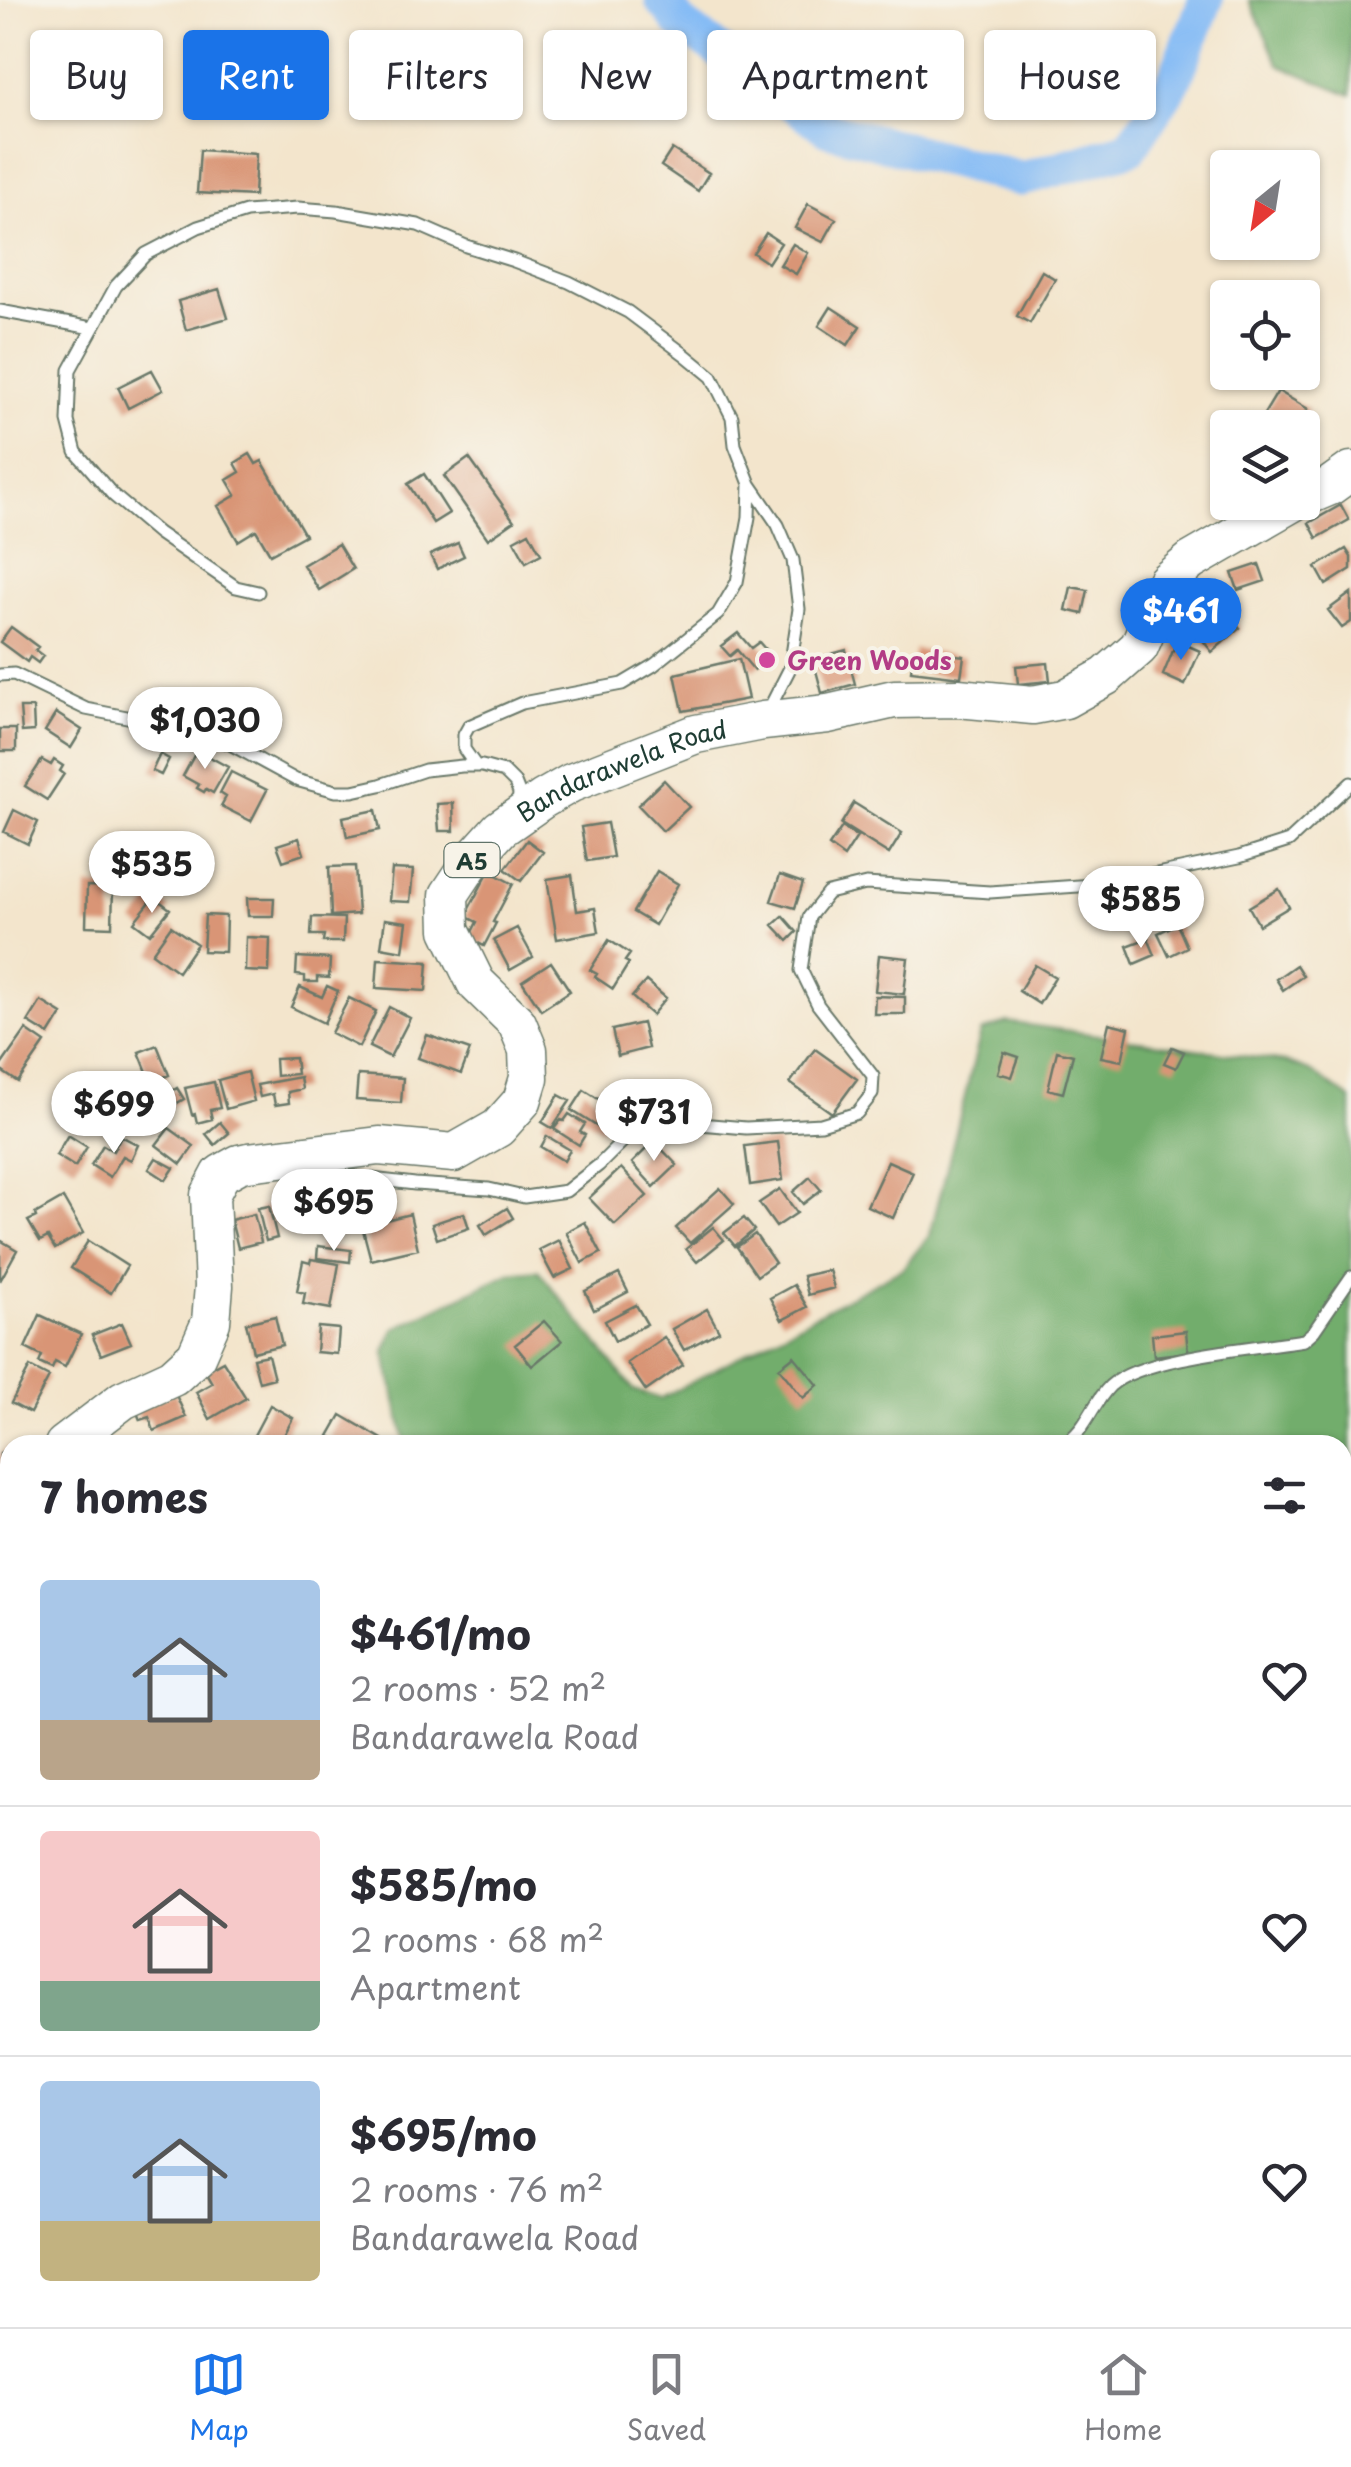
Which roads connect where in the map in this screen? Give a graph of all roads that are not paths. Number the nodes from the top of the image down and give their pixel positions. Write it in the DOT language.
graph roads {
  1 [pos="0,311"];
  2 [pos="92,328"];
  3 [pos="1351,471"];
  4 [pos="750,484"];
  5 [pos="1320,490"];
  6 [pos="1263,520"];
  7 [pos="258,592"];
  8 [pos="0,675"];
  9 [pos="763,721"];
  10 [pos="476,766"];
  11 [pos="1351,783"];
  12 [pos="512,820"];
  13 [pos="248,1163"];
  14 [pos="1351,1277"];
  15 [pos="77,1435"];
  16 [pos="1077,1435"];
  1 -- 2 [label="lane"];
  2 -- 4 [label="lane"];
  2 -- 7 [label="lane"];
  3 -- 5 [label="highway"];
  4 -- 9 [label="lane"];
  4 -- 10 [label="lane"];
  6 -- 9 [label="highway, Bandarawela Road / A5"];
  8 -- 10 [label="lane"];
  9 -- 12 [label="highway, Bandarawela Road / A5"];
  10 -- 12 [label="lane"];
  11 -- 13 [label="lane"];
  12 -- 13 [label="highway, Bandarawela Road / A5"];
  13 -- 15 [label="highway"];
  14 -- 16 [label="lane"];
}
